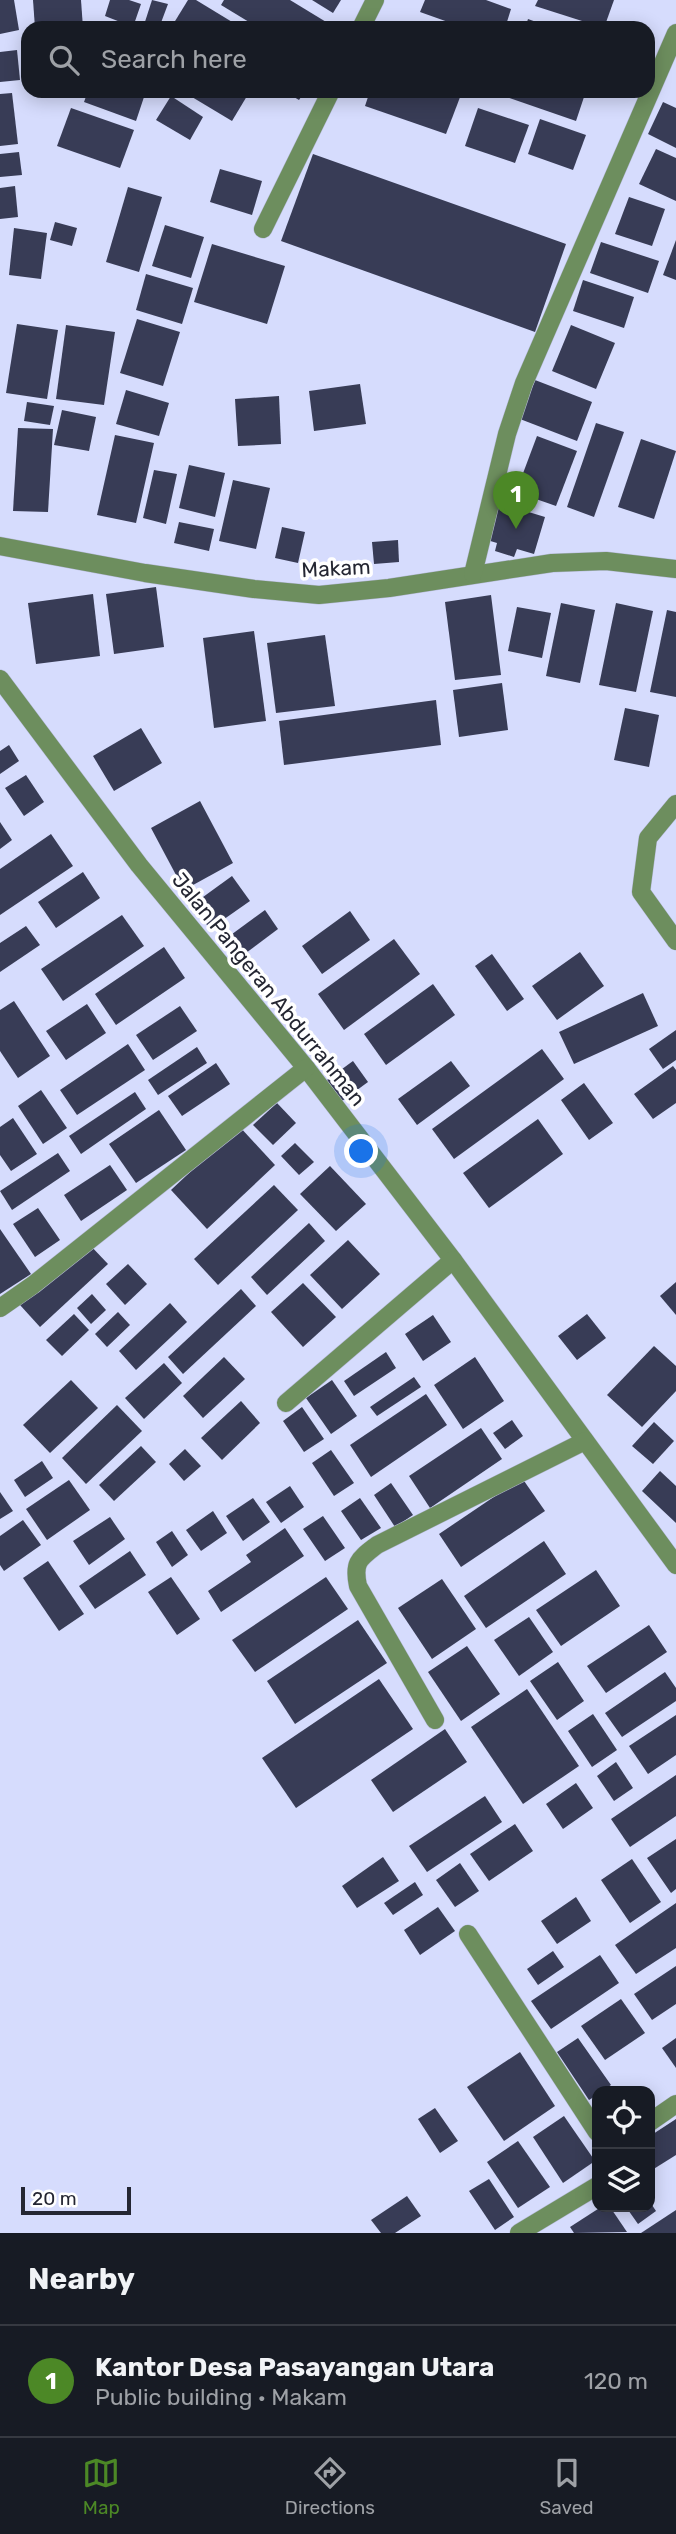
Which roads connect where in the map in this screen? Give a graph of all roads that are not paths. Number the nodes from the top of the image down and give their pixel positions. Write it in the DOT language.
graph roads {
  1 [pos="375,0"];
  2 [pos="364,21"];
  3 [pos="676,33"];
  4 [pos="655,81"];
  5 [pos="328,98"];
  6 [pos="648,98"];
  7 [pos="263,229"];
  8 [pos="0,546"];
  9 [pos="676,569"];
  10 [pos="473,574"];
  11 [pos="0,679"];
  12 [pos="676,804"];
  13 [pos="676,941"];
  14 [pos="306,1068"];
  15 [pos="453,1260"];
  16 [pos="0,1308"];
  17 [pos="286,1403"];
  18 [pos="585,1441"];
  19 [pos="676,1565"];
  20 [pos="435,1720"];
  21 [pos="468,1934"];
  22 [pos="676,2104"];
  23 [pos="655,2119"];
  24 [pos="592,2124"];
  25 [pos="592,2189"];
  26 [pos="519,2233"];
  1 -- 2 [label="street"];
  3 -- 4 [label="street"];
  5 -- 7 [label="street"];
  6 -- 10 [label="street"];
  8 -- 10 [label="street, Makam"];
  9 -- 10 [label="street, Makam"];
  11 -- 14 [label="street, Jalan Pangeran Abdurrahman"];
  12 -- 13 [label="street"];
  14 -- 15 [label="street, Jalan Pangeran Abdurrahman"];
  14 -- 16 [label="street"];
  15 -- 17 [label="street"];
  15 -- 18 [label="street, Jalan Pangeran Abdurrahman"];
  18 -- 19 [label="street, Jalan Pangeran Abdurrahman"];
  18 -- 20 [label="street"];
  21 -- 24 [label="street"];
  22 -- 23 [label="street"];
  25 -- 26 [label="street"];
}
